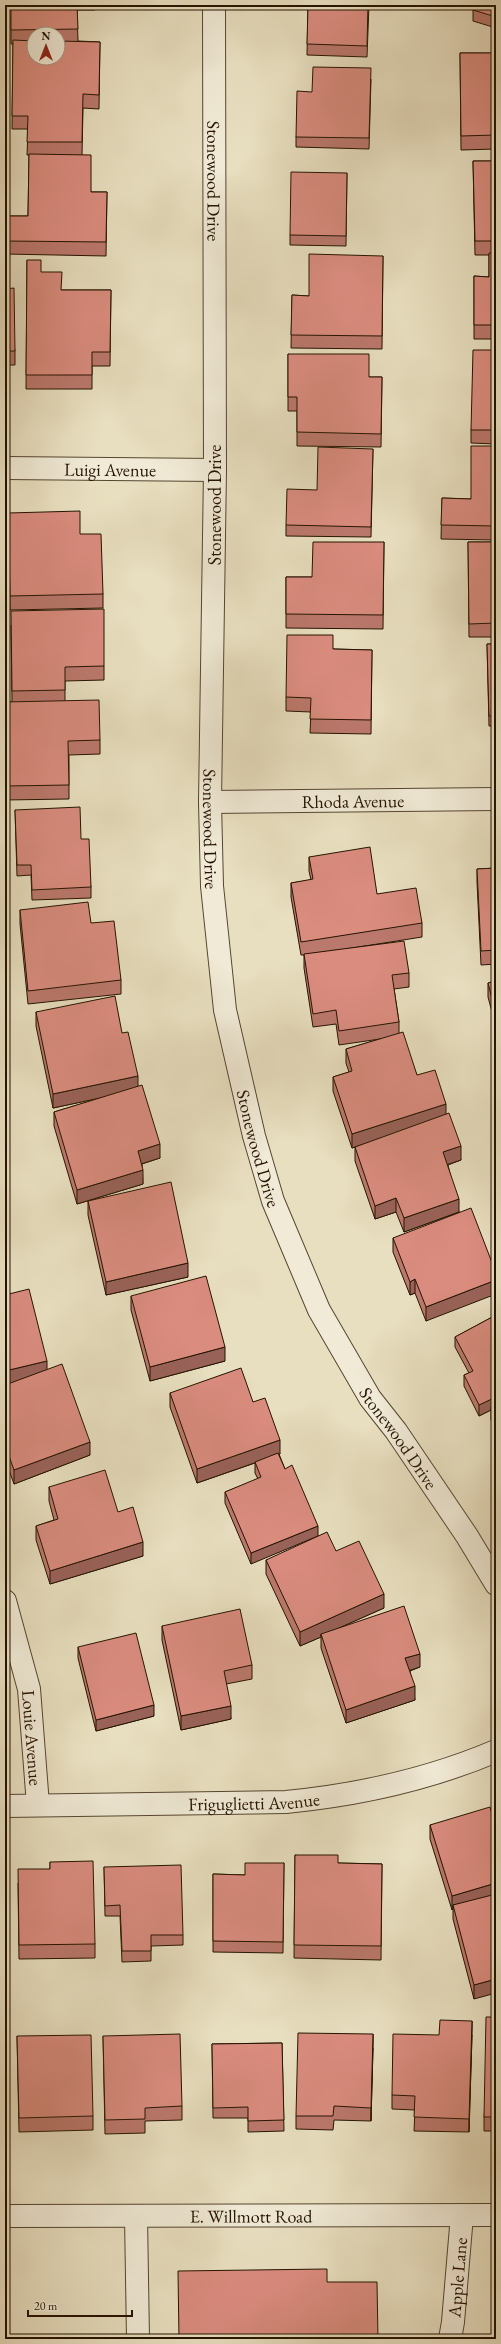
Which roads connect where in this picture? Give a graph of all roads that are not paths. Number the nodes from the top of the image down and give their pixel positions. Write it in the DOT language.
graph roads {
  1 [pos="214,5"];
  2 [pos="5,468"];
  3 [pos="215,470"];
  4 [pos="496,799"];
  5 [pos="210,802"];
  6 [pos="496,1584"];
  7 [pos="5,1601"];
  8 [pos="496,1751"];
  9 [pos="38,1805"];
  10 [pos="5,1806"];
  11 [pos="496,2214"];
  12 [pos="462,2215"];
  13 [pos="5,2216"];
  14 [pos="136,2216"];
  15 [pos="138,2339"];
  16 [pos="450,2339"];
  1 -- 3 [label="street, Stonewood Drive"];
  2 -- 3 [label="street, Luigi Avenue"];
  3 -- 5 [label="street, Stonewood Drive"];
  4 -- 5 [label="street, Rhoda Avenue"];
  5 -- 6 [label="street, Stonewood Drive"];
  7 -- 9 [label="street, Louie Avenue"];
  8 -- 9 [label="street, Friguglietti Avenue"];
  9 -- 10 [label="street, Friguglietti Avenue"];
  11 -- 12 [label="street, E. Willmott Road"];
  12 -- 14 [label="street, E. Willmott Road"];
  12 -- 16 [label="street, Apple Lane"];
  13 -- 14 [label="street, E. Willmott Road"];
  14 -- 15 [label="street"];
}
